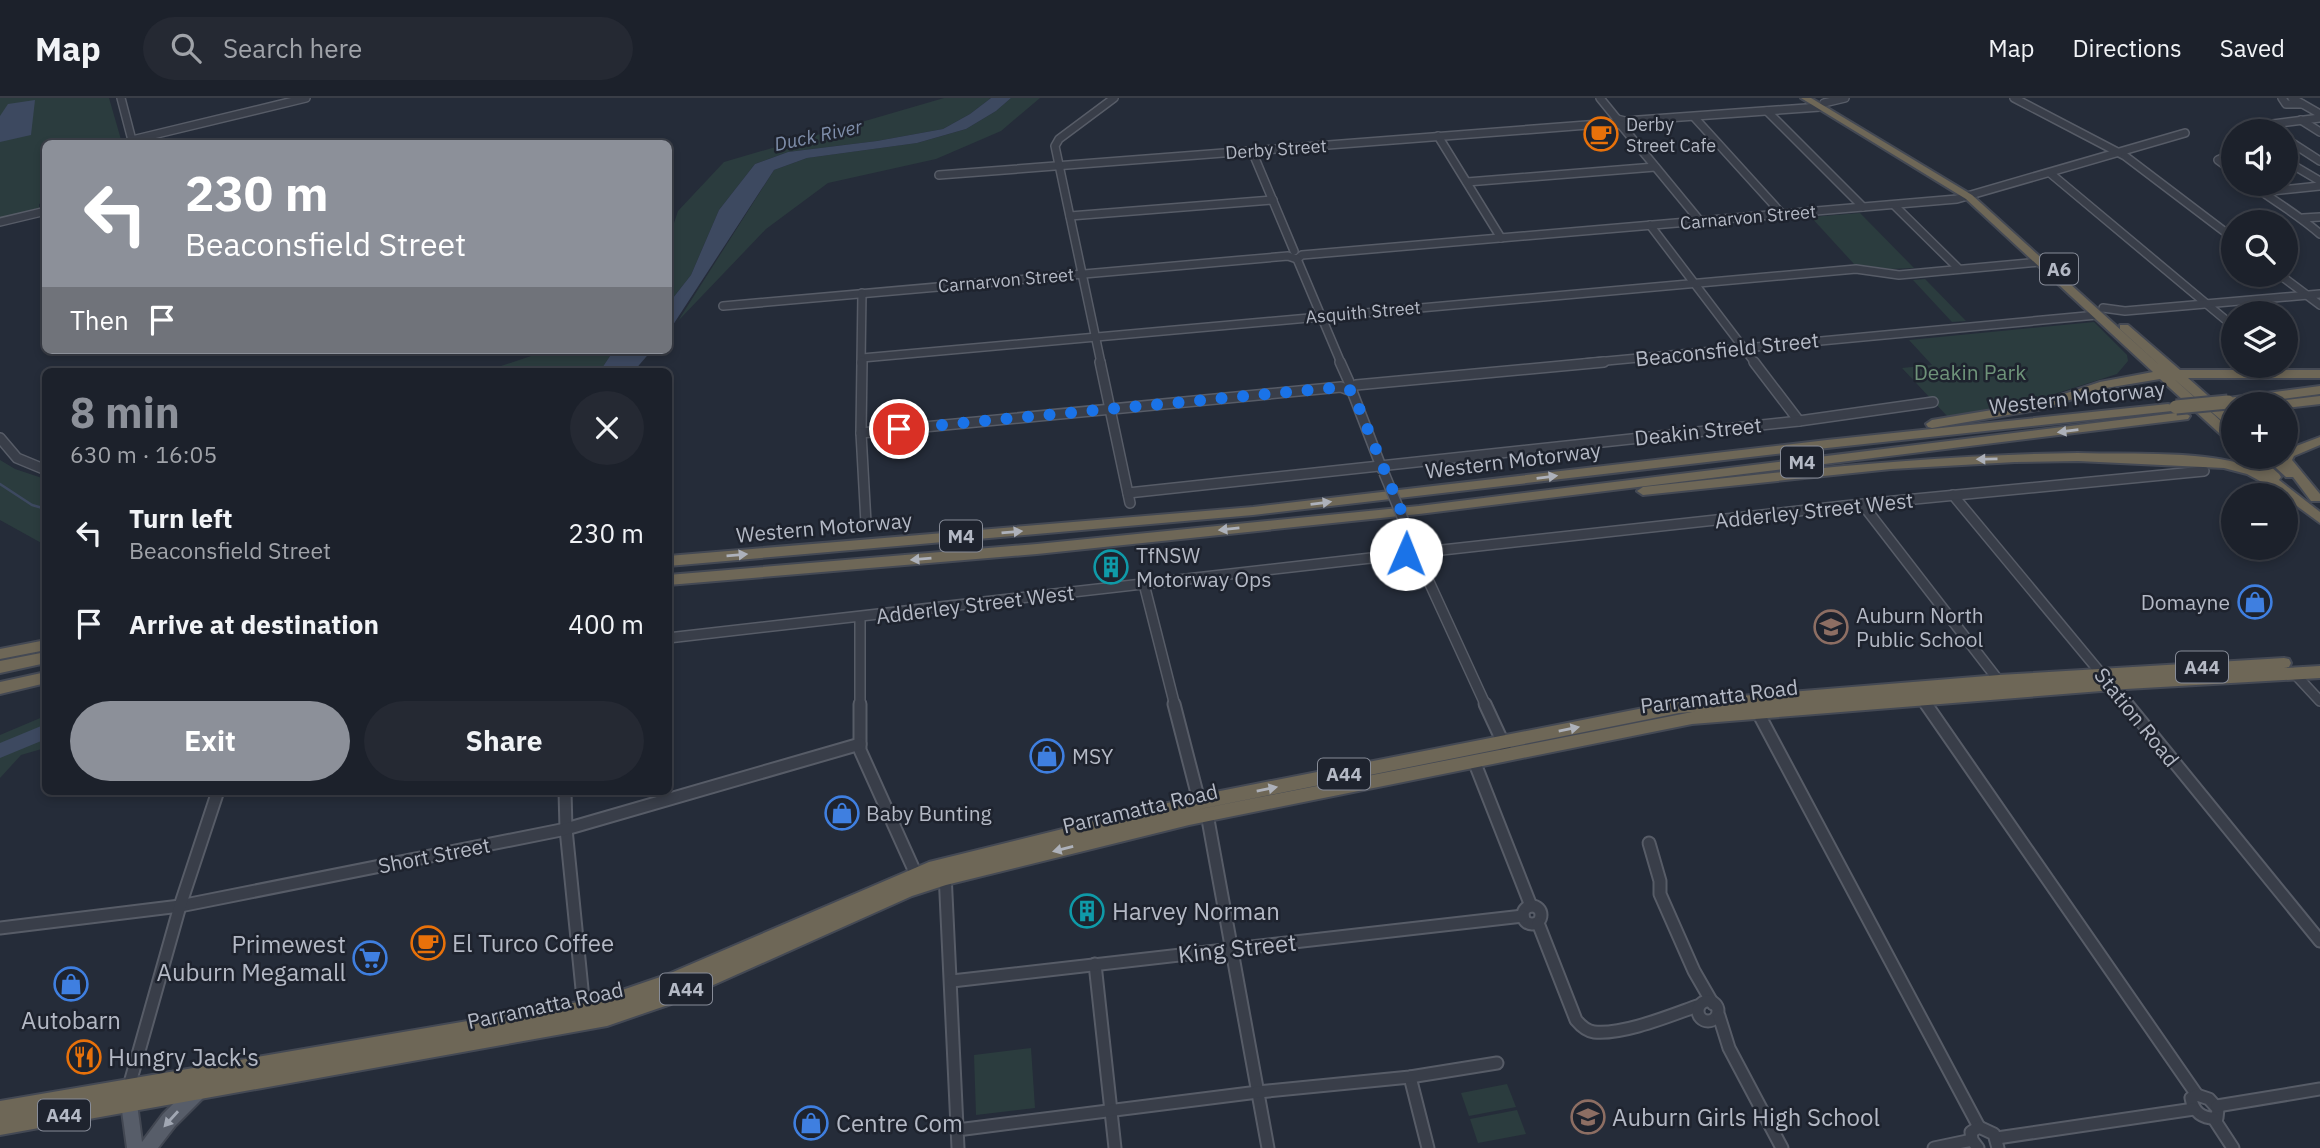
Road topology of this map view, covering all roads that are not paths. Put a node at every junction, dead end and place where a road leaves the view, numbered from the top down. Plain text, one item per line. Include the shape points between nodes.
1 (121, 98) edge
2 (306, 98) edge
3 (1114, 98) edge
4 (1600, 98) edge
5 (1805, 98) edge
6 (1845, 98) edge
7 (2014, 98) edge
8 (2282, 98) edge
9 (2292, 98) edge
10 (1820, 103) edge
11 (2302, 104) junction
12 (1767, 111) junction
13 (2320, 116) edge
14 (1694, 117) junction
15 (2300, 120) joint
16 (1619, 122) junction
17 (2320, 132) edge
18 (2185, 133) dead end
19 (1438, 136) junction
20 (132, 140) edge
21 (141, 140) edge
22 (2298, 147) edge
23 (1252, 151) junction
24 (2120, 153) junction
25 (2320, 161) edge
26 (1060, 166) junction
27 (1655, 167) junction
28 (2298, 170) edge
29 (2050, 173) junction
30 (939, 175) dead end
31 (1467, 182) junction
32 (2317, 184) edge
33 (2298, 187) edge
34 (2320, 192) edge
35 (1972, 196) junction
36 (2267, 196) edge
37 (1273, 201) junction
38 (1894, 205) junction
39 (1863, 207) junction
40 (42, 212) edge
41 (1782, 214) junction
42 (1070, 216) junction
43 (2320, 217) edge
44 (2303, 218) junction
45 (1700, 220) junction
46 (0, 222) edge
47 (1650, 225) junction
48 (2221, 230) edge
49 (2320, 234) edge
50 (1501, 238) junction
51 (1295, 255) junction
52 (2039, 262) junction
53 (1959, 270) junction
54 (1082, 273) junction
55 (1694, 283) junction
56 (2296, 287) edge
57 (862, 293) junction
58 (2320, 294) edge
59 (2307, 295) junction
60 (2208, 304) junction
61 (2320, 305) edge
62 (723, 306) dead end
63 (2100, 311) junction
64 (2221, 315) edge
65 (1320, 316) junction
66 (1096, 337) junction
67 (2138, 346) junction
68 (1743, 347) junction
69 (862, 358) junction
70 (2177, 374) junction
71 (2320, 374) edge
72 (2162, 375) junction
73 (2211, 375) junction
74 (2123, 380) junction
75 (1349, 386) junction
76 (2320, 390) edge
77 (2298, 394) edge
78 (2320, 400) edge
79 (1933, 402) dead end
80 (2298, 403) edge
81 (2221, 407) edge
82 (1111, 409) junction
83 (2180, 412) junction
84 (2221, 413) edge
85 (1799, 421) junction
86 (2221, 428) edge
87 (861, 433) junction
88 (0, 438) edge
89 (2320, 439) edge
90 (1827, 444) junction
91 (2298, 446) edge
92 (2221, 464) edge
93 (2205, 467) junction
94 (42, 468) edge
95 (1382, 468) junction
96 (2269, 469) edge
97 (2283, 469) edge
98 (1953, 495) junction
99 (2318, 500) edge
100 (1863, 505) junction
101 (1419, 510) junction
102 (2320, 518) edge
103 (866, 523) dead end
104 (1419, 553) junction
105 (672, 561) edge
106 (672, 580) edge
107 (1144, 584) junction
108 (860, 618) junction
109 (672, 638) edge
110 (42, 646) edge
111 (0, 654) edge
112 (42, 658) edge
113 (2320, 662) edge
114 (0, 667) edge
115 (42, 670) edge
116 (2293, 672) junction
117 (2320, 672) edge
118 (42, 678) edge
119 (0, 679) edge
120 (2106, 679) junction
121 (1999, 681) junction
122 (0, 688) edge
123 (1923, 699) junction
124 (2320, 701) edge
125 (1755, 707) junction
126 (860, 744) junction
127 (1505, 748) junction
128 (1474, 761) junction
129 (217, 795) edge
130 (565, 795) edge
131 (1203, 808) junction
132 (566, 829) junction
133 (1648, 843) dead end
134 (944, 872) junction
135 (918, 880) junction
136 (180, 906) junction
137 (1527, 911) junction
138 (0, 928) edge
139 (2320, 941) edge
140 (1233, 948) junction
141 (1095, 964) junction
142 (952, 981) junction
143 (584, 1009) junction
144 (1707, 1011) junction
145 (1497, 1063) dead end
146 (1410, 1077) junction
147 (2320, 1089) edge
148 (197, 1092) junction
149 (1258, 1092) junction
150 (2197, 1095) junction
151 (128, 1097) junction
152 (1759, 1107) junction
153 (2194, 1109) junction
154 (0, 1110) edge
155 (1111, 1111) junction
156 (2215, 1112) junction
157 (0, 1126) edge
158 (1979, 1127) junction
159 (957, 1130) junction
160 (1997, 1143) edge
161 (1975, 1144) edge
162 (135, 1148) edge
163 (148, 1148) edge
164 (958, 1148) edge
165 (1115, 1148) edge
166 (1268, 1148) edge
167 (1428, 1148) edge
168 (1774, 1148) edge
169 (1782, 1148) edge
170 (1934, 1148) edge
171 (2233, 1148) edge

1 - 20 street
2 - 21 street
3 - 26 street via 1059,139 1055,146
4 - 16 street
5 - 10 highway, A6
6 - 10 street, Derby Street
7 - 24 street
8 - 11 street via 2288,104
9 - 11 street
10 - 12 street, Derby Street
10 - 35 highway, A6
11 - 13 street
12 - 14 street, Derby Street
12 - 39 street
13 - 15 street
14 - 16 street, Derby Street
14 - 41 street
15 - 17 street
16 - 19 street, Derby Street
16 - 27 street
18 - 24 street, Carnarvon Street
19 - 23 street, Derby Street
19 - 31 street
22 - 25 street
23 - 26 street, Derby Street
23 - 37 street
24 - 29 street, Carnarvon Street
24 - 48 street
26 - 30 street, Derby Street
26 - 42 street
27 - 31 street
27 - 45 street
28 - 32 street
29 - 35 street, Carnarvon Street
29 - 60 street
31 - 50 street
32 - 33 street
32 - 34 street
35 - 38 street, Carnarvon Street
35 - 52 highway, A6
35 - 63 highway, A6
36 - 44 street
37 - 42 street
37 - 51 street
38 - 39 street, Carnarvon Street
38 - 53 street
39 - 41 street, Carnarvon Street
40 - 46 street
41 - 45 street, Carnarvon Street
42 - 54 street
43 - 44 street
44 - 49 street
45 - 47 street, Carnarvon Street
47 - 50 street, Carnarvon Street
47 - 55 street
50 - 51 street, Carnarvon Street
51 - 54 street, Carnarvon Street
51 - 65 street
52 - 53 street, Asquith Street
52 - 63 highway, A6
53 - 55 street, Asquith Street via 1899,275 1864,269
54 - 57 street, Carnarvon Street
54 - 66 street
55 - 65 street, Asquith Street
55 - 68 street
56 - 59 street
57 - 62 street, Carnarvon Street
57 - 69 street
58 - 59 street, Beaconsfield Street
59 - 60 street, Beaconsfield Street
59 - 61 street
60 - 63 street, Beaconsfield Street
60 - 64 street
63 - 67 highway, A6
63 - 68 street, Beaconsfield Street
65 - 66 street, Asquith Street
65 - 75 street
66 - 69 street, Asquith Street
66 - 82 street
67 - 70 highway, A6
67 - 72 highway, A6
67 - 73 highway
67 - 74 highway via 2136,366
68 - 75 street, Beaconsfield Street
68 - 85 street
69 - 87 street
70 - 72 highway
70 - 73 highway
70 - 84 highway, A6
71 - 73 highway
72 - 74 highway
72 - 86 highway, A6
74 - 90 highway via 2042,405
75 - 82 street, Beaconsfield Street
75 - 95 street
76 - 77 highway, Western Motorway / M4
78 - 80 highway
79 - 85 street, Deakin Street
81 - 83 highway, Western Motorway / M4
82 - 87 street, Beaconsfield Street
82 - 95 street, Deakin Street via 1129,498
83 - 90 highway, Western Motorway / M4
83 -> 101 highway, Western Motorway / M4
85 - 95 street, Deakin Street
87 - 103 street
88 - 94 street via 17,458
89 - 91 highway
89 - 99 highway via 2290,453 2286,460
105 -> 90 highway, Western Motorway / M4 via 1253,511
92 - 93 highway, M4
93 - 98 street, Adderley Street West
93 -> 101 highway, M4 via 2053,457 1952,459
93 - 102 highway, M4 via 2255,473
95 - 104 street, bridge
96 - 102 highway
97 - 99 highway
98 - 100 street, Adderley Street West
98 - 120 street, Station Road
100 - 104 street, Adderley Street West
100 - 121 street
101 -> 106 highway, Western Motorway / M4
104 - 107 street, Adderley Street West via 1411,559 1406,554
104 - 127 street
107 - 108 street, Adderley Street West
107 - 131 street
108 - 109 street, Adderley Street West
108 - 126 street
110 - 111 highway
112 - 114 highway
113 - 120 highway, Parramatta Road / A44
115 - 119 highway
116 - 117 highway, Parramatta Road / A44
116 - 120 highway, Parramatta Road / A44
116 - 124 street
118 - 122 highway
120 - 121 highway, Parramatta Road / A44
120 - 123 highway, Parramatta Road / A44
120 - 139 street, Station Road
121 - 125 highway, Parramatta Road / A44
123 - 125 highway, Parramatta Road / A44
123 - 150 street
125 - 127 highway, Parramatta Road / A44
125 - 158 street
126 - 132 street, Short Street
126 - 135 street via 862,758
127 - 128 highway, Parramatta Road / A44
131 -> 127 highway, Parramatta Road / A44
128 - 131 highway, Parramatta Road / A44
128 - 137 street
129 - 136 street
130 - 132 street
131 - 134 highway, Parramatta Road / A44
131 - 140 street
132 - 136 street, Short Street
132 - 143 street
133 - 144 street via 1660,894
134 - 135 highway, Parramatta Road / A44
134 - 142 street
135 - 143 highway, Parramatta Road / A44 via 669,982
135 - 148 highway, Parramatta Road / A44 via 665,999 607,1018
136 - 138 street, Short Street
136 - 151 street
137 - 140 street, King Street
137 - 144 street via 1529,922 1538,922 1583,1028 1593,1032
140 - 141 street, King Street
140 - 149 street
141 - 142 street, King Street
141 - 155 street
142 - 159 street
143 - 151 highway, Parramatta Road / A44
144 - 152 street
145 - 146 street
146 - 149 street
146 - 167 street
147 - 156 street
148 - 151 highway, Parramatta Road / A44
148 -> 163 main road
149 - 155 street
149 - 166 street
150 - 153 street via 2191,1098
150 - 156 street via 2209,1098
151 - 154 highway, Parramatta Road / A44
151 - 157 highway, Parramatta Road / A44
151 - 162 main road
152 - 168 street
152 - 169 street
153 - 156 street via 2201,1116
153 - 160 street
155 - 159 street
155 - 165 street
156 - 171 street
158 - 160 street via 1987,1129
158 - 161 street via 1971,1132
159 - 164 street
161 - 170 street

